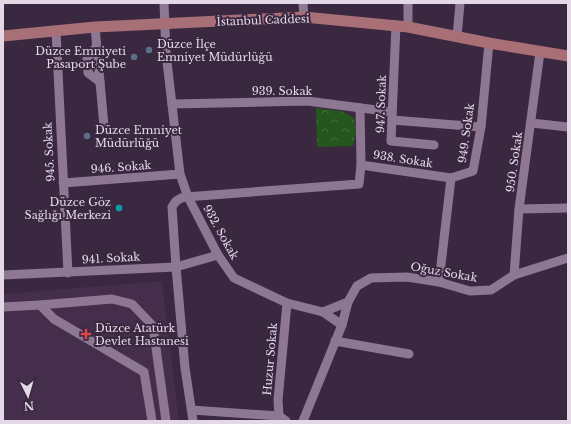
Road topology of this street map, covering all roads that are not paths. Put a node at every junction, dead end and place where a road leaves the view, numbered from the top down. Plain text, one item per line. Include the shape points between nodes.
1 (164, 3) edge
2 (303, 3) edge
3 (408, 3) edge
4 (460, 3) edge
5 (304, 17) junction
6 (165, 25) junction
7 (396, 26) junction
8 (94, 27) junction
9 (408, 27) junction
10 (56, 31) junction
11 (3, 36) edge
12 (456, 37) junction
13 (489, 43) junction
14 (540, 52) junction
15 (568, 56) edge
16 (172, 104) junction
17 (360, 108) junction
18 (392, 116) junction
19 (531, 123) junction
20 (104, 126) dead end
21 (481, 127) junction
22 (568, 127) edge
23 (434, 145) dead end
24 (361, 165) junction
25 (180, 174) junction
26 (451, 178) junction
27 (63, 183) junction
28 (188, 197) junction
29 (568, 208) edge
30 (519, 209) junction
31 (218, 256) junction
32 (568, 258) edge
33 (176, 267) junction
34 (68, 273) junction
35 (3, 275) edge
36 (514, 275) junction
37 (439, 282) junction
38 (348, 302) junction
39 (287, 303) junction
40 (40, 305) junction
41 (3, 307) edge
42 (323, 312) junction
43 (342, 324) junction
44 (335, 342) junction
45 (409, 354) dead end
46 (192, 410) junction
47 (282, 419) edge
48 (152, 421) edge
49 (166, 421) edge
50 (193, 421) edge
51 (302, 421) edge

1 - 6 street, 932. Sokak
2 - 5 street
3 - 9 street
4 - 12 street
5 - 6 main road, İstanbul Caddesi
5 - 7 main road, İstanbul Caddesi
6 - 8 main road, İstanbul Caddesi
6 - 16 street, 932. Sokak
7 - 9 main road, İstanbul Caddesi
7 - 18 street, 947. Sokak
8 - 10 main road, İstanbul Caddesi
8 - 20 street via 96,47 87,58 88,73 100,82
9 - 12 main road, İstanbul Caddesi
10 - 11 main road, İstanbul Caddesi
10 - 27 street, 945. Sokak
12 - 13 main road, İstanbul Caddesi
13 - 14 main road, İstanbul Caddesi
13 - 21 street, 949. Sokak
14 - 15 main road, İstanbul Caddesi
14 - 19 street, 950. Sokak
16 - 17 street, 939. Sokak via 308,101
16 - 25 street, 932. Sokak
17 - 18 street, 939. Sokak
17 - 24 street, 938. Sokak
18 - 21 street, 939. Sokak
18 - 23 street, 947. Sokak via 391,141
19 - 22 street
19 - 30 street, 950. Sokak
21 - 26 street, 949. Sokak via 473,171
24 - 26 street, 938. Sokak
24 - 28 street via 359,184
25 - 27 street, 946. Sokak
25 - 28 street, 932. Sokak
26 - 37 street
27 - 34 street, 945. Sokak
28 - 31 street, 932. Sokak
28 - 33 street via 178,199 172,207
29 - 30 street
30 - 36 street, 950. Sokak
31 - 33 street, 941. Sokak
31 - 39 street, 932. Sokak via 234,278
32 - 36 street, Oğuz Sokak
33 - 34 street, 941. Sokak
33 - 46 street via 185,368
34 - 35 street, 941. Sokak
36 - 37 street, Oğuz Sokak via 491,290 470,291
37 - 38 street, Oğuz Sokak via 407,277 372,278 357,286
38 - 42 street
38 - 43 street, Oğuz Sokak
39 - 42 street, 932. Sokak
39 - 47 street, Huzur Sokak via 278,400
40 - 41 street
40 - 48 street via 54,319 144,372
40 - 49 street via 112,299 132,304 153,326
42 - 43 street, 932. Sokak
43 - 44 street
44 - 45 street
44 - 51 street
46 - 47 street
46 - 50 street

